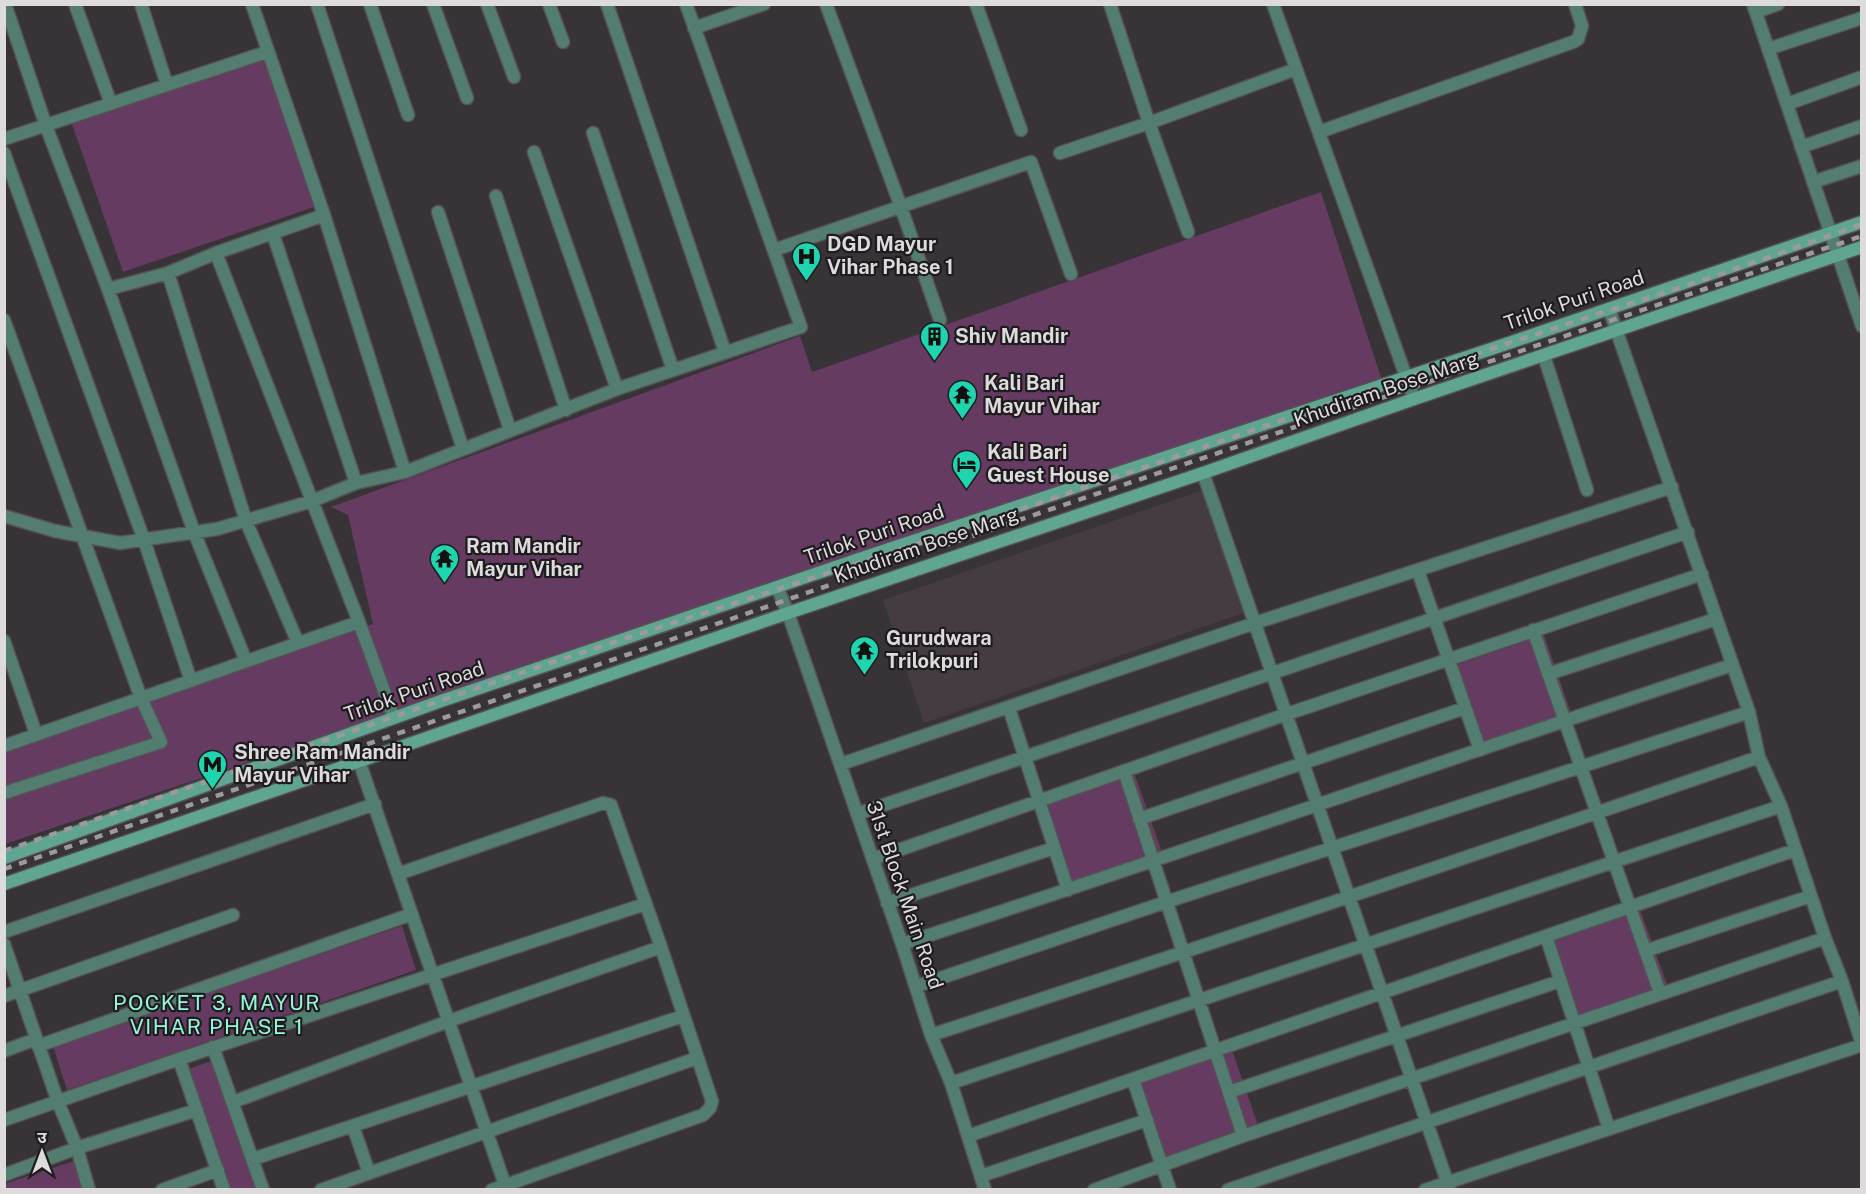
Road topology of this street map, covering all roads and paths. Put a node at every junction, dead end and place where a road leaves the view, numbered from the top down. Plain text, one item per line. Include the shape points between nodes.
1 (5, 4) edge
2 (75, 4) edge
3 (141, 4) edge
4 (252, 4) edge
5 (317, 4) edge
6 (370, 4) edge
7 (433, 4) edge
8 (487, 4) edge
9 (549, 4) edge
10 (607, 4) edge
11 (686, 4) edge
12 (764, 4) edge
13 (826, 4) edge
14 (976, 4) edge
15 (1110, 4) edge
16 (1273, 4) edge
17 (1575, 4) edge
18 (1778, 4) edge
19 (1754, 8) edge
20 (1862, 18) edge
21 (694, 28) junction
22 (563, 42) dead end
23 (1768, 49) junction
24 (267, 52) junction
25 (1296, 69) junction
26 (514, 77) dead end
27 (1862, 77) edge
28 (168, 85) junction
29 (467, 98) dead end
30 (111, 104) junction
31 (1787, 104) junction
32 (408, 115) dead end
33 (1149, 123) junction
34 (46, 126) junction
35 (1862, 126) edge
36 (1020, 130) dead end
37 (1319, 132) junction
38 (592, 133) dead end
39 (4, 140) edge
40 (1801, 147) junction
41 (534, 152) dead end
42 (4, 153) edge
43 (1060, 153) dead end
44 (1862, 166) edge
45 (1813, 182) junction
46 (496, 196) dead end
47 (901, 207) junction
48 (438, 212) dead end
49 (324, 215) junction
50 (1862, 222) edge
51 (1188, 232) dead end
52 (1830, 232) junction
53 (273, 234) junction
54 (1862, 247) edge
55 (774, 250) junction
56 (216, 253) junction
57 (1838, 255) junction
58 (168, 273) junction
59 (1071, 274) dead end
60 (108, 289) junction
61 (1609, 309) junction
62 (4, 320) edge
63 (940, 320) dead end
64 (1862, 326) edge
65 (1617, 331) junction
66 (725, 352) junction
67 (1544, 356) junction
68 (673, 370) junction
69 (1406, 377) junction
70 (617, 390) junction
71 (1414, 399) junction
72 (566, 410) junction
73 (510, 430) junction
74 (463, 448) junction
75 (405, 472) junction
76 (1203, 473) junction
77 (356, 483) junction
78 (1672, 487) junction
79 (1587, 490) dead end
80 (312, 501) junction
81 (4, 516) edge
82 (246, 520) junction
83 (194, 532) junction
84 (1688, 532) junction
85 (83, 537) junction
86 (144, 540) junction
87 (1418, 571) junction
88 (1702, 574) junction
89 (777, 587) junction
90 (788, 613) junction
91 (1435, 619) junction
92 (1716, 619) junction
93 (359, 622) junction
94 (1255, 623) junction
95 (1533, 630) junction
96 (4, 641) edge
97 (298, 643) junction
98 (1449, 660) junction
99 (246, 661) junction
100 (1732, 665) junction
101 (1273, 672) junction
102 (1548, 674) junction
103 (191, 681) junction
104 (141, 698) junction
105 (1009, 708) junction
106 (1465, 708) junction
107 (1749, 712) junction
108 (1287, 714) junction
109 (394, 718) junction
110 (1564, 720) junction
111 (36, 734) junction
112 (4, 746) edge
113 (1480, 750) junction
114 (1026, 758) junction
115 (1759, 758) junction
116 (359, 761) junction
117 (1303, 764) junction
118 (841, 765) junction
119 (1581, 767) junction
120 (1124, 771) junction
121 (4, 793) edge
122 (1040, 800) junction
123 (375, 804) junction
124 (1317, 804) junction
125 (1781, 806) junction
126 (857, 814) junction
127 (1597, 814) junction
128 (1138, 819) junction
129 (1054, 848) junction
130 (1333, 848) junction
131 (1795, 850) junction
132 (4, 858) edge
133 (873, 859) junction
134 (1613, 860) junction
135 (1153, 861) junction
136 (398, 874) junction
137 (4, 884) edge
138 (1068, 890) junction
139 (1348, 896) junction
140 (1811, 896) junction
141 (1166, 902) junction
142 (887, 903) junction
143 (645, 904) junction
144 (1629, 906) junction
145 (412, 914) junction
146 (233, 915) dead end
147 (4, 932) edge
148 (1546, 936) junction
149 (1825, 938) junction
150 (4, 944) edge
151 (902, 944) junction
152 (1367, 944) junction
153 (661, 947) junction
154 (1645, 951) junction
155 (1183, 953) junction
156 (432, 975) junction
157 (1560, 981) junction
158 (1842, 981) junction
159 (916, 986) junction
160 (20, 992) junction
161 (1382, 992) junction
162 (1660, 993) junction
163 (4, 996) edge
164 (1198, 1000) junction
165 (683, 1016) junction
166 (449, 1021) junction
167 (1574, 1024) junction
168 (931, 1035) junction
169 (1397, 1035) junction
170 (37, 1043) junction
171 (1862, 1045) edge
172 (213, 1047) junction
173 (1215, 1050) junction
174 (4, 1051) edge
175 (697, 1058) junction
176 (179, 1059) junction
177 (1588, 1067) junction
178 (1133, 1078) junction
179 (1412, 1079) junction
180 (951, 1083) junction
181 (471, 1086) junction
182 (1229, 1092) junction
183 (58, 1102) junction
184 (233, 1102) junction
185 (197, 1110) junction
186 (4, 1120) edge
187 (1147, 1120) junction
188 (1428, 1122) junction
189 (353, 1126) junction
190 (1609, 1130) junction
191 (487, 1132) junction
192 (968, 1136) junction
193 (1244, 1136) junction
194 (77, 1148) junction
195 (253, 1159) junction
196 (1162, 1164) junction
197 (218, 1170) junction
198 (369, 1173) junction
199 (4, 1175) edge
200 (981, 1176) junction
201 (505, 1185) junction
202 (1449, 1186) edge
203 (89, 1190) edge
204 (162, 1190) edge
205 (224, 1190) edge
206 (263, 1190) edge
207 (321, 1190) edge
208 (492, 1190) edge
209 (985, 1190) edge
210 (1094, 1190) edge
211 (1170, 1190) edge
212 (1228, 1190) edge
213 (1425, 1190) edge

1 - 34 street
2 - 30 street
3 - 28 street
4 - 24 street
5 - 74 street
6 - 32 street
7 - 29 street
8 - 26 street
9 - 22 street
10 - 66 street
11 - 21 street
12 - 21 street
13 - 47 street
14 - 36 street
15 - 33 street
16 - 25 street
17 - 37 street via 1582,26 1573,42
18 - 19 street
19 - 23 street
20 - 23 street
21 - 55 street
23 - 31 street
24 - 28 street
24 - 49 street
25 - 33 street
25 - 37 street
27 - 31 street
28 - 30 street
30 - 34 street
31 - 40 street
33 - 43 street
33 - 51 street
34 - 39 street
34 - 60 street
35 - 40 street
37 - 69 street
38 - 68 street
40 - 45 street
41 - 70 street
42 - 86 street
44 - 45 street
45 - 52 street
46 - 72 street
47 - 55 street
47 - 59 street via 1032,162
47 - 63 street
48 - 73 street
49 - 53 street
49 - 75 street
50 - 52 street, Trilok Puri Road
52 - 57 street
52 - 61 street, Trilok Puri Road
53 - 56 street
53 - 77 street
54 - 57 street, Khudiram Bose Marg
55 - 66 street via 801,327
56 - 58 street
56 - 80 street
57 - 64 street
57 - 65 street, Khudiram Bose Marg
58 - 60 street
58 - 82 street
60 - 83 street
61 - 65 street
61 - 69 street, Trilok Puri Road
62 - 85 street
65 - 67 street, Khudiram Bose Marg
65 - 78 street
66 - 68 street
67 - 71 street, Khudiram Bose Marg
67 - 79 street
68 - 70 street
69 - 71 street
69 - 89 street, Trilok Puri Road
70 - 72 street
71 - 76 street, Khudiram Bose Marg
72 - 73 street
73 - 74 street
74 - 75 street
75 - 77 street
76 - 90 street, Khudiram Bose Marg
76 - 94 street
77 - 80 street
78 - 84 street
78 - 87 street
80 - 82 street
80 - 93 street
81 - 85 street
82 - 83 street
82 - 97 street
83 - 86 street
83 - 99 street
84 - 88 street
84 - 91 street
85 - 86 street via 120,543
85 - 104 street
86 - 103 street
87 - 91 street
87 - 94 street
88 - 92 street
88 - 95 street
89 - 90 street, 31st Block Main Road
89 - 109 street, Trilok Puri Road
90 - 116 street, Khudiram Bose Marg
90 - 118 street, 31st Block Main Road
91 - 98 street
91 - 101 street
92 - 100 street
92 - 102 street
93 - 97 street
93 - 109 street
94 - 101 street
94 - 105 street
95 - 98 street
95 - 102 street
96 - 111 street
97 - 99 street
98 - 106 street
98 - 108 street
99 - 103 street
100 - 107 street
100 - 110 street
101 - 108 street
101 - 114 street
102 - 110 street
103 - 104 street
104 - 111 street
104 - 121 street via 161,742
105 - 114 street
105 - 118 street
106 - 113 street
106 - 117 street
107 - 115 street
107 - 119 street
108 - 117 street
108 - 120 street
109 - 132 street, Trilok Puri Road
110 - 113 street
110 - 119 street
111 - 112 street
113 - 124 street
114 - 122 street
114 - 126 street
115 - 125 street
115 - 127 street
116 - 123 street
116 - 137 street, Khudiram Bose Marg
117 - 124 street
117 - 128 street
118 - 126 street, 31st Block Main Road
119 - 127 street
119 - 130 street
120 - 122 street
120 - 128 street
122 - 129 street
122 - 133 street
123 - 136 street
123 - 147 street
124 - 130 street
124 - 135 street
125 - 131 street
125 - 134 street
126 - 133 street, 31st Block Main Road
127 - 134 street
127 - 139 street
128 - 135 street
129 - 138 street
129 - 142 street
130 - 139 street
130 - 141 street
131 - 140 street
131 - 144 street
133 - 142 street, 31st Block Main Road
134 - 144 street
134 - 152 street
135 - 138 street
135 - 141 street
136 - 143 street via 608,803
136 - 145 street
138 - 151 street
139 - 152 street
139 - 155 street
140 - 149 street
140 - 154 street
141 - 155 street
141 - 159 street
142 - 151 street, 31st Block Main Road
143 - 153 street
143 - 156 street
144 - 148 street
144 - 154 street
145 - 156 street
145 - 170 street
146 - 160 street
148 - 157 street
148 - 161 street
149 - 158 street
149 - 162 street
150 - 160 street
151 - 159 street, 31st Block Main Road
152 - 161 street
152 - 164 street
153 - 165 street
153 - 166 street
154 - 162 street
155 - 164 street
155 - 168 street
156 - 166 street
156 - 172 street
157 - 167 street
157 - 169 street
158 - 171 street
158 - 177 street
159 - 168 street, 31st Block Main Road
160 - 163 street
160 - 170 street
161 - 169 street
161 - 173 street
162 - 167 street
164 - 173 street
164 - 180 street
165 - 175 street
165 - 181 street
166 - 181 street
166 - 184 street
167 - 177 street
167 - 179 street
168 - 180 street, 31st Block Main Road
169 - 179 street
169 - 182 street
170 - 174 street
170 - 183 street
171 - 190 street
172 - 176 street
172 - 184 street
173 - 178 street
173 - 182 street
175 - 191 street
175 - 201 street via 712,1101 703,1115
176 - 183 street
176 - 185 street
177 - 188 street
177 - 190 street
178 - 187 street
178 - 192 street
179 - 188 street
179 - 193 street
180 - 192 street, 31st Block Main Road
181 - 189 street
181 - 191 street
182 - 193 street
183 - 186 street
183 - 194 street
184 - 195 street
185 - 194 street
185 - 197 street
187 - 196 street
187 - 200 street
188 - 202 street
188 - 212 street
189 - 195 street
189 - 198 street
190 - 202 street
191 - 198 street
191 - 201 street
192 - 200 street, 31st Block Main Road
193 - 196 street
194 - 199 street
194 - 203 street
195 - 206 street
196 - 210 street
196 - 211 street
197 - 204 street
197 - 205 street
198 - 207 street
200 - 209 street, 31st Block Main Road
201 - 208 street
202 - 213 street

